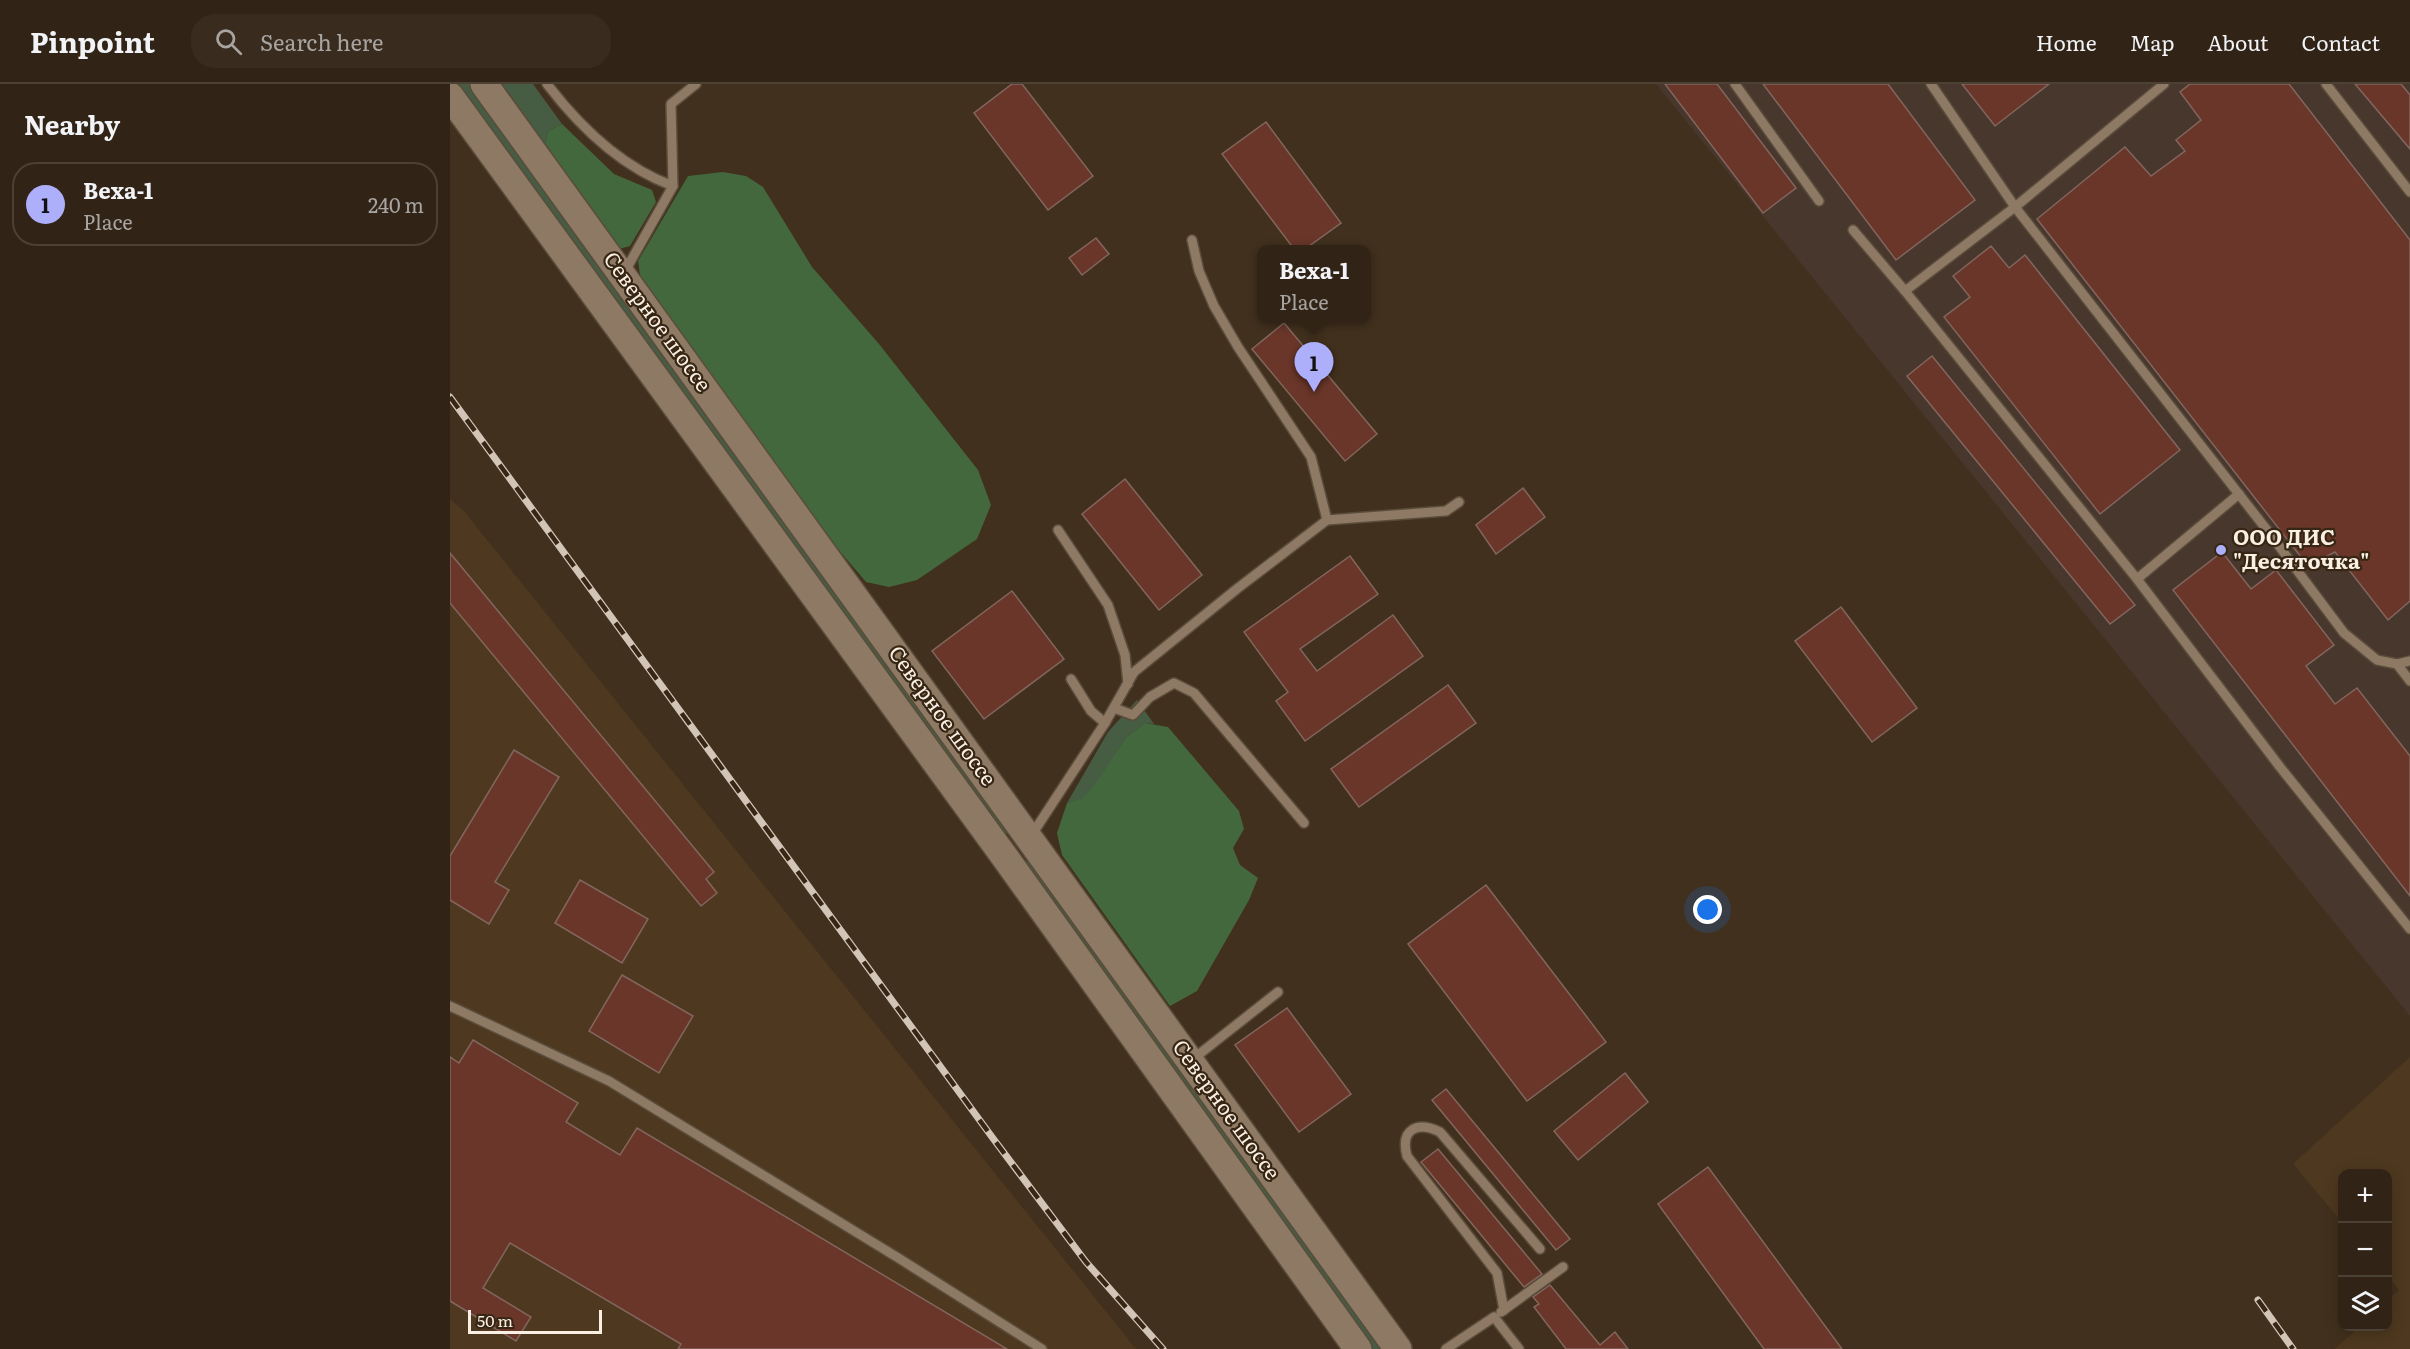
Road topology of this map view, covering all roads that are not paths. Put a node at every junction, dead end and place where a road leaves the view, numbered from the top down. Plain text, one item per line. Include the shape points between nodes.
1 (484, 84) edge
2 (547, 84) edge
3 (696, 84) edge
4 (1735, 84) edge
5 (1931, 84) edge
6 (2164, 84) edge
7 (2326, 84) edge
8 (450, 96) edge
9 (673, 186) junction
10 (2410, 192) edge
11 (1819, 201) dead end
12 (2015, 207) junction
13 (1853, 230) dead end
14 (1192, 240) dead end
15 (622, 275) junction
16 (1905, 291) junction
17 (2240, 494) junction
18 (1459, 502) dead end
19 (1327, 520) junction
20 (1058, 530) dead end
21 (2137, 579) junction
22 (2410, 661) edge
23 (2397, 664) junction
24 (1071, 679) dead end
25 (2410, 681) edge
26 (1128, 685) junction
27 (1114, 708) junction
28 (1105, 723) junction
29 (1304, 823) dead end
30 (1029, 838) junction
31 (1004, 855) junction
32 (2410, 928) edge
33 (1278, 992) dead end
34 (450, 1006) edge
35 (1190, 1061) junction
36 (1540, 1249) dead end
37 (1563, 1267) dead end
38 (1503, 1310) junction
39 (1494, 1317) junction
40 (1042, 1349) edge
41 (1358, 1349) edge
42 (1398, 1349) edge
43 (1446, 1349) edge
44 (1519, 1349) edge

1 - 15 main road, Северное шоссе
2 - 9 lane via 565,107 621,160
3 - 9 lane via 671,104
4 - 11 lane
5 - 12 lane
6 - 12 lane
7 - 10 lane
8 - 31 main road, Северное шоссе
9 - 15 lane
12 - 16 lane
12 - 17 lane
13 - 16 lane
14 - 19 lane via 1199,271 1214,306 1311,457
15 - 30 main road, Северное шоссе
16 - 21 lane
17 - 21 lane
17 - 23 lane via 2344,633 2377,660
18 - 19 lane via 1446,511
19 - 26 lane via 1134,672
20 - 26 lane via 1108,605 1125,655
21 - 32 lane
22 - 23 lane
23 - 25 lane
24 - 28 lane via 1091,711
26 - 27 lane
27 - 28 lane
27 - 29 lane via 1132,716 1150,697 1174,683 1194,693
28 - 30 lane
30 - 31 main road
30 - 35 main road, Северное шоссе
31 - 41 main road, Северное шоссе
33 - 35 lane
34 - 40 lane via 609,1081
35 - 42 main road, Северное шоссе
36 - 38 lane via 1440,1132 1423,1126 1408,1134 1407,1156 1497,1273
37 - 38 lane
38 - 39 lane
39 - 43 lane
39 - 44 lane

